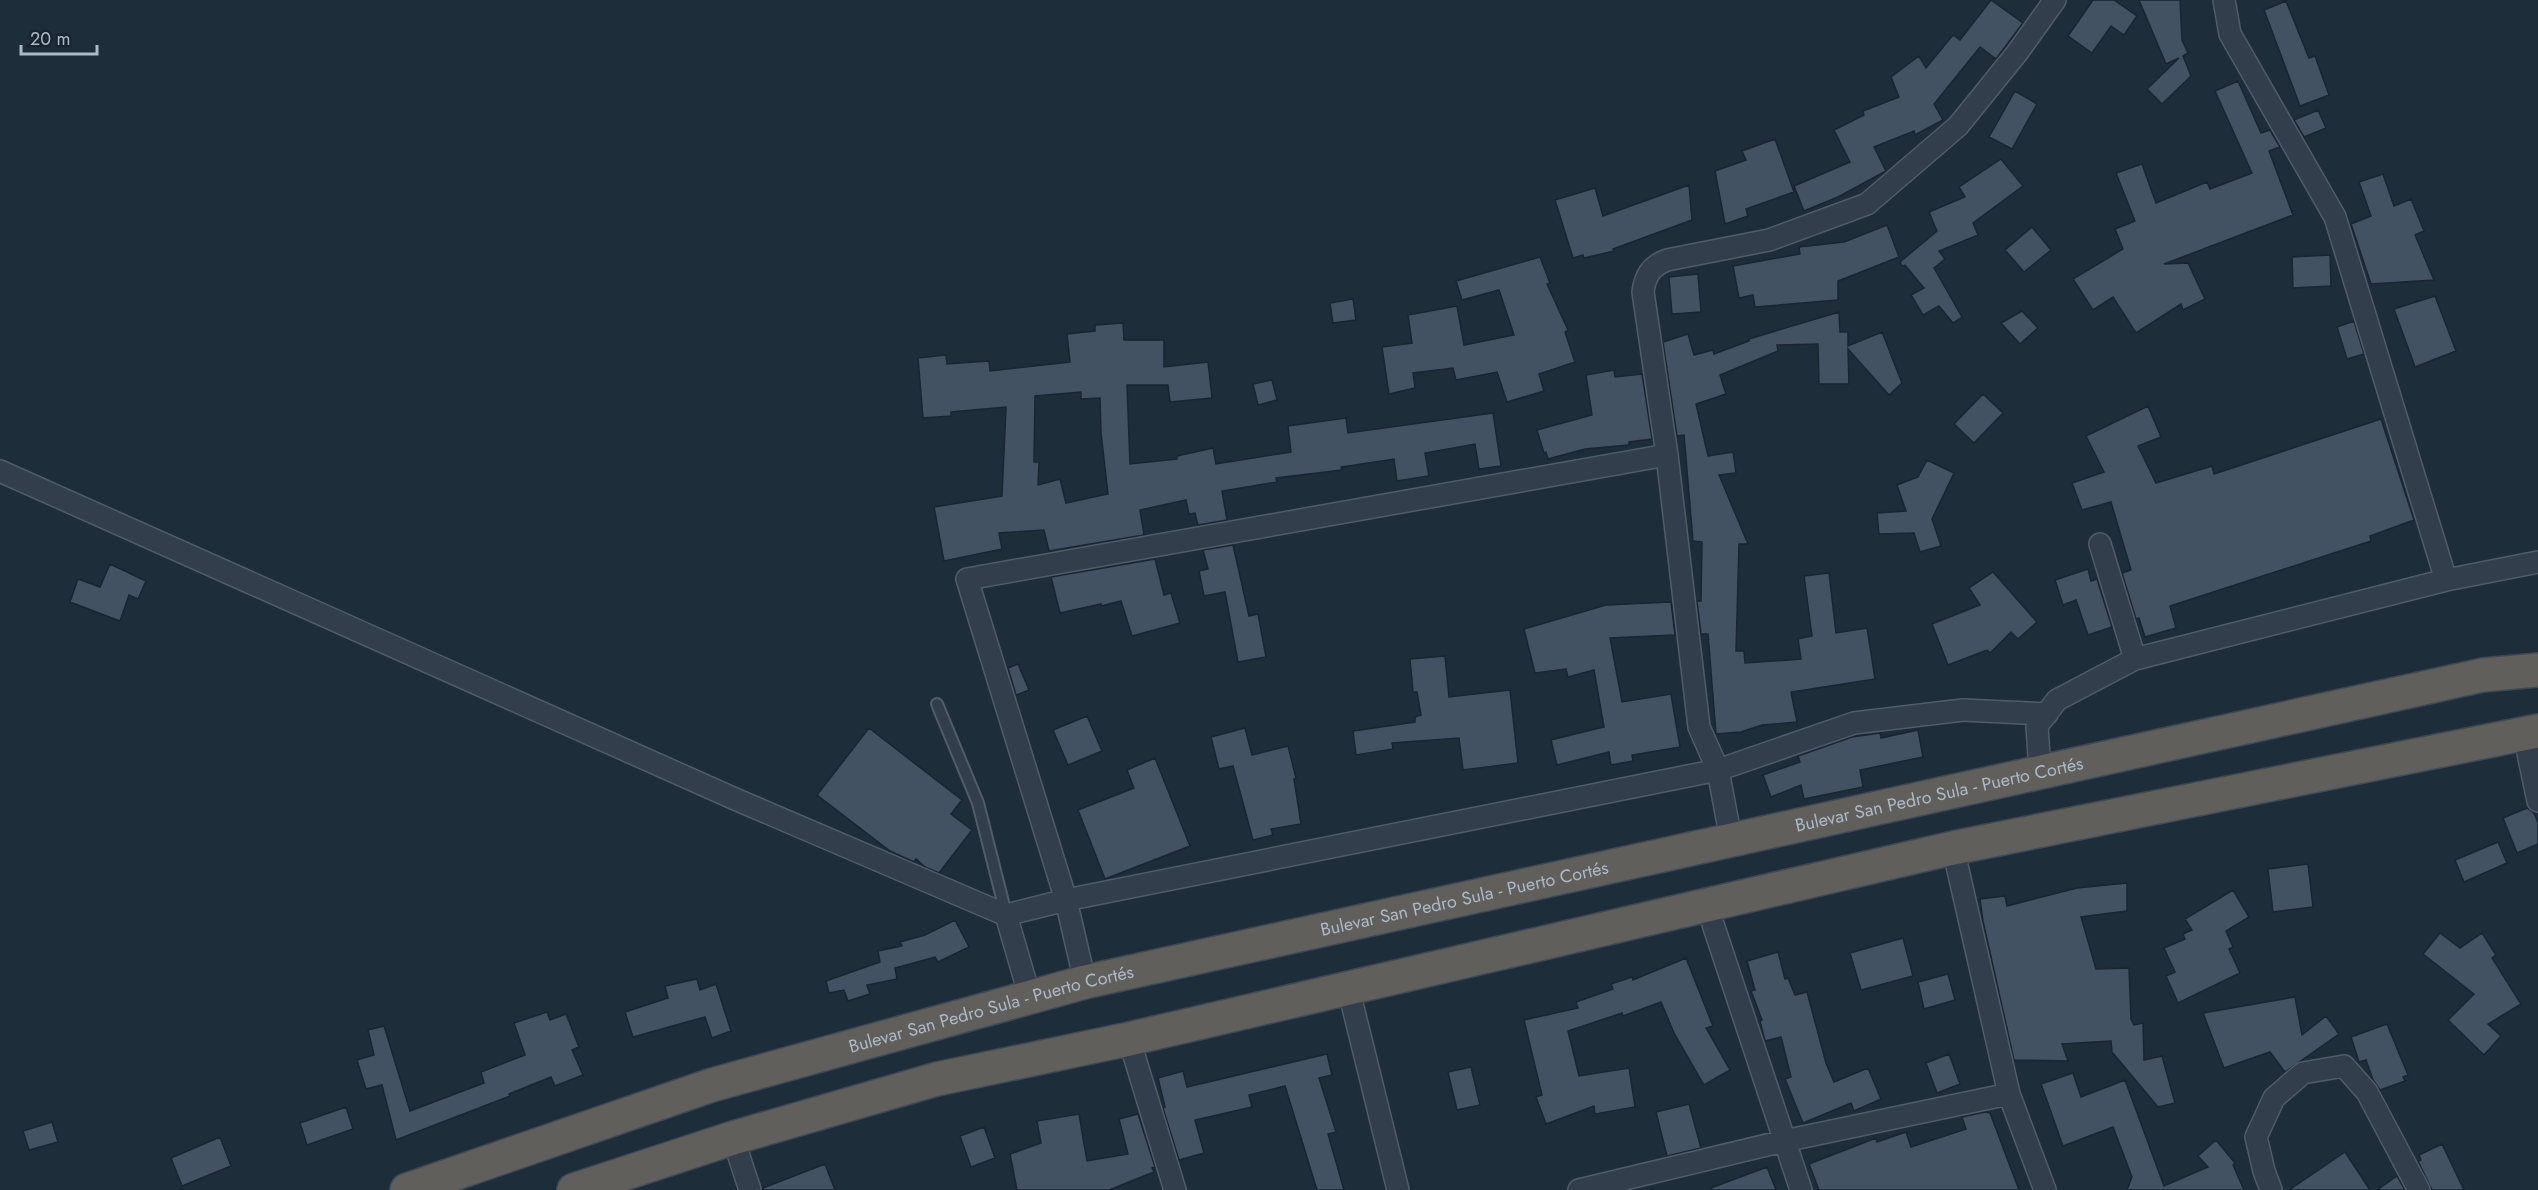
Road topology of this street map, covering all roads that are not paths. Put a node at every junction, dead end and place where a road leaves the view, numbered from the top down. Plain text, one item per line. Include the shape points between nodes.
1 (2055, 0) edge
2 (2224, 0) edge
3 (1667, 455) junction
4 (0, 471) edge
5 (2100, 544) dead end
6 (2538, 562) edge
7 (2446, 580) junction
8 (2135, 659) junction
9 (2538, 670) edge
10 (937, 704) dead end
11 (2047, 714) junction
12 (2531, 732) edge
13 (1718, 770) junction
14 (2040, 771) junction
15 (2538, 801) edge
16 (1731, 840) junction
17 (1953, 848) junction
18 (1066, 900) junction
19 (1707, 906) junction
20 (1006, 915) junction
21 (1085, 982) junction
22 (1348, 987) junction
23 (1030, 996) junction
24 (1129, 1039) junction
25 (2009, 1094) junction
26 (733, 1138) junction
27 (1784, 1141) junction
28 (1604, 1187) edge
29 (407, 1190) edge
30 (574, 1190) edge
31 (750, 1190) edge
32 (1175, 1190) edge
33 (1398, 1190) edge
34 (1579, 1190) edge
35 (1801, 1190) edge
36 (2045, 1190) edge
37 (2271, 1190) edge
38 (2419, 1190) edge

1 - 3 street via 1958,126 1867,204 1769,240 1654,266 1645,278 1643,292
2 - 7 street via 2230,34 2335,217
3 - 13 street via 1699,727
3 - 18 street via 967,579
4 - 20 street via 735,799
5 - 8 street
6 - 7 street
7 - 8 street
8 - 11 street via 2057,700
9 - 14 highway, Bulevar San Pedro Sula - Puerto Cortés via 2483,675
10 - 20 lane via 978,803
11 - 13 street via 1963,710 1854,723
11 - 14 street via 2037,726
12 - 15 street
12 - 17 highway
13 - 16 street
13 - 18 street
14 - 16 highway, Bulevar San Pedro Sula - Puerto Cortés
16 - 21 highway, Bulevar San Pedro Sula - Puerto Cortés
17 - 19 highway
17 - 25 street
18 - 20 street
18 - 21 street
19 - 22 highway
19 - 27 street
20 - 23 street
21 - 23 highway, Bulevar San Pedro Sula - Puerto Cortés
22 - 24 highway
22 - 33 street
23 - 29 highway, Bulevar San Pedro Sula - Puerto Cortés via 712,1085
24 - 26 highway via 937,1079
24 - 32 street
25 - 27 street
25 - 36 street
26 - 30 highway
26 - 31 street
27 - 28 street
27 - 35 street
28 - 34 street
37 - 38 street via 2256,1137 2274,1098 2303,1073 2344,1066 2367,1092

